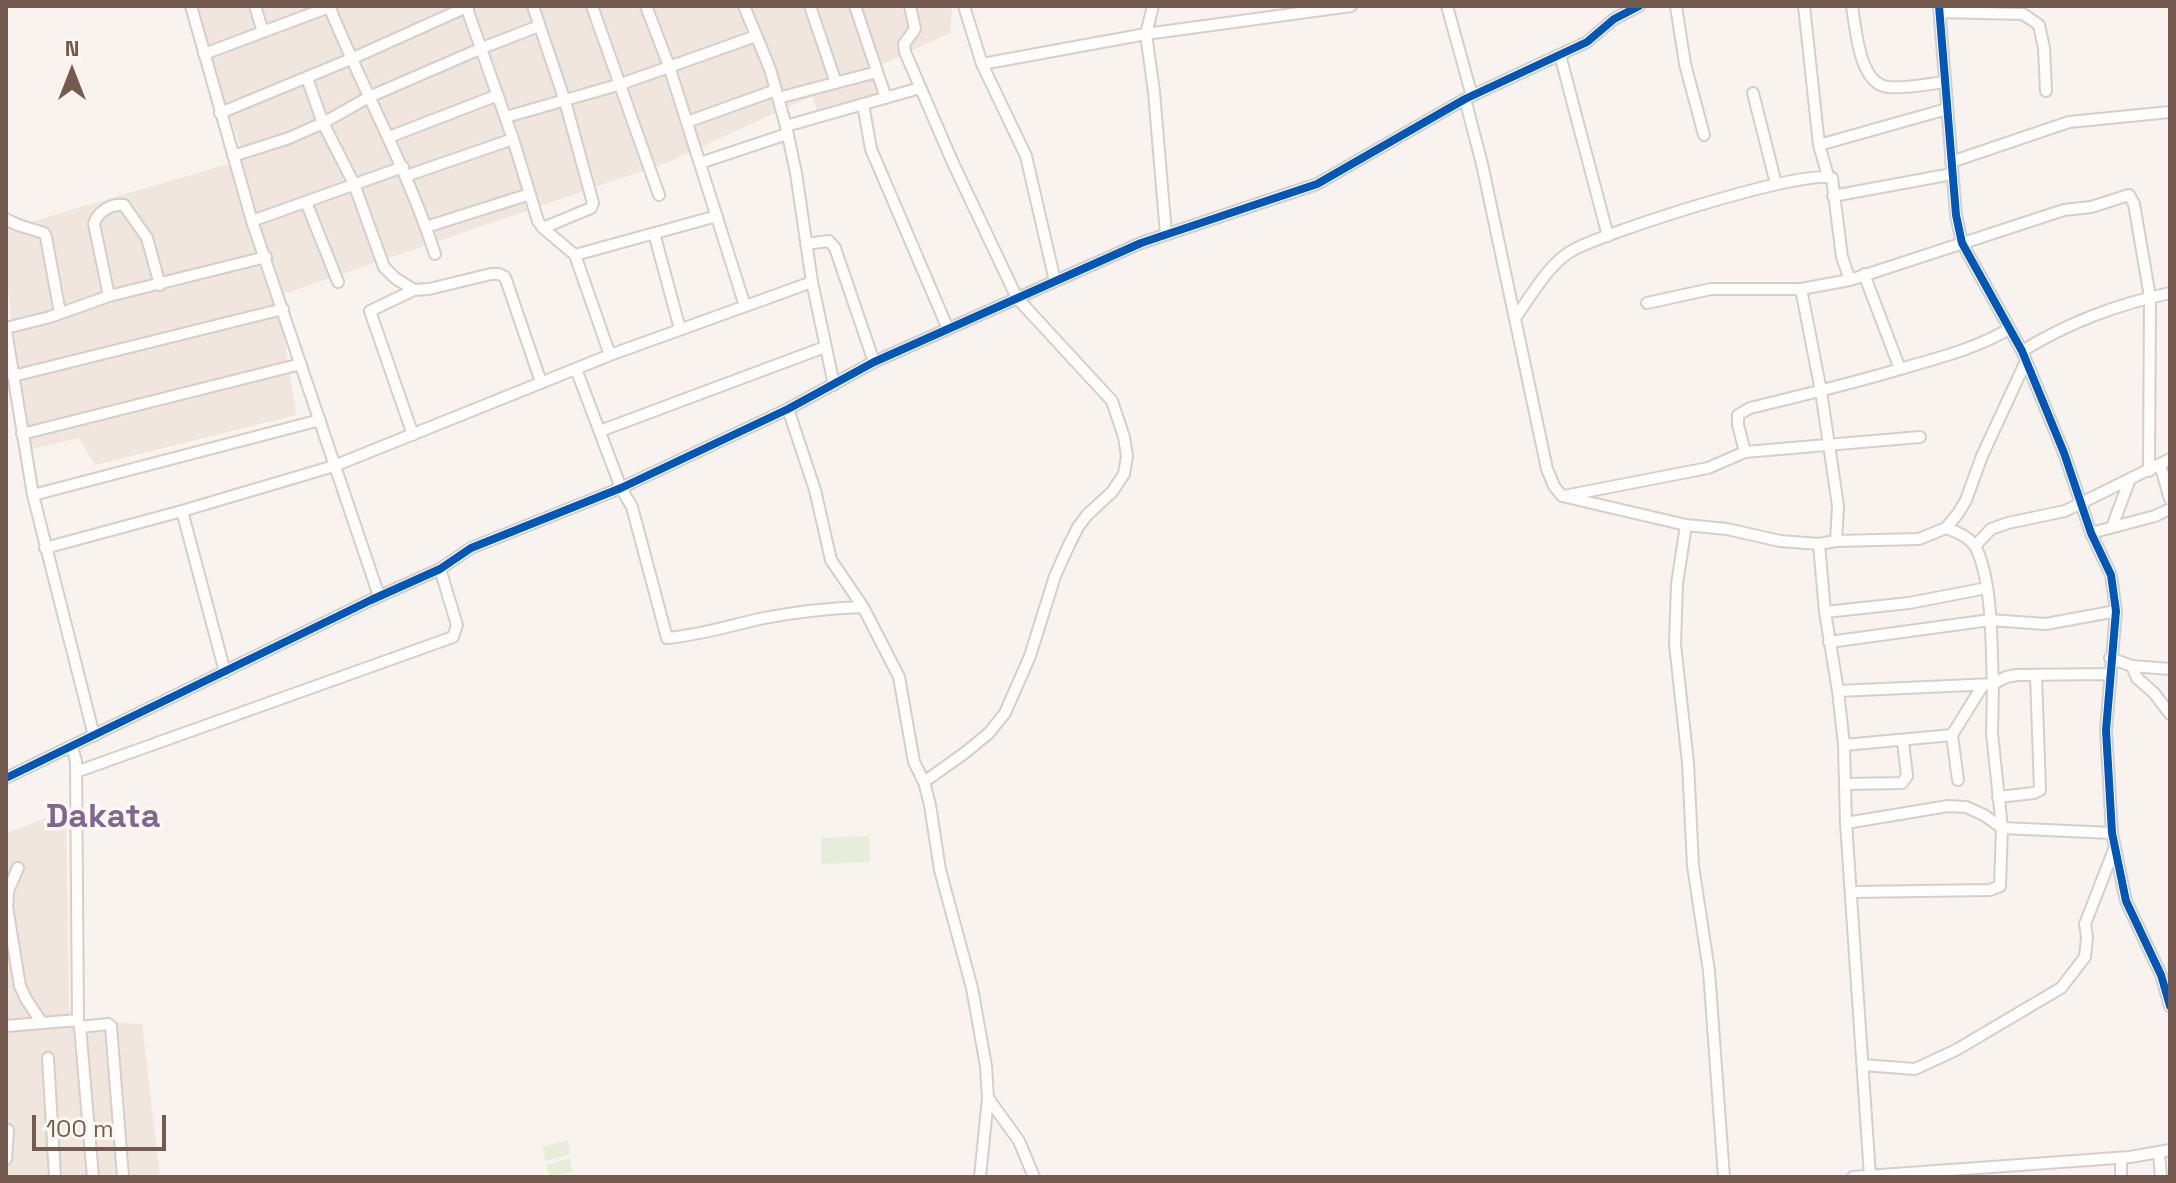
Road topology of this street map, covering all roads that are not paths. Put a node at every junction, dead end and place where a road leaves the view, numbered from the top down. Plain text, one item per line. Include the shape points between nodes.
1 (255, 6) edge
2 (330, 6) edge
3 (467, 6) edge
4 (533, 6) edge
5 (592, 6) edge
6 (646, 6) edge
7 (744, 6) edge
8 (810, 6) edge
9 (855, 6) edge
10 (910, 6) edge
11 (964, 6) edge
12 (1153, 6) edge
13 (1351, 6) edge
14 (1447, 6) edge
15 (1639, 6) edge
16 (1676, 6) edge
17 (1804, 6) edge
18 (1852, 6) edge
19 (194, 7) edge
20 (1940, 9) edge
21 (539, 26) junction
22 (263, 32) junction
23 (1146, 34) junction
24 (756, 36) junction
25 (482, 48) junction
26 (204, 54) junction
27 (1560, 55) junction
28 (351, 59) junction
29 (982, 64) junction
30 (669, 66) junction
31 (877, 72) junction
32 (307, 78) junction
33 (1945, 82) junction
34 (836, 83) junction
35 (621, 84) junction
36 (920, 88) junction
37 (2046, 91) dead end
38 (1753, 93) dead end
39 (777, 94) junction
40 (498, 95) junction
41 (369, 97) junction
42 (886, 98) junction
43 (1468, 98) junction
44 (565, 101) junction
45 (863, 104) junction
46 (1947, 109) junction
47 (2170, 112) edge
48 (220, 113) junction
49 (506, 117) junction
50 (687, 122) junction
51 (323, 123) junction
52 (786, 130) junction
53 (1704, 135) dead end
54 (389, 137) junction
55 (513, 139) junction
56 (1819, 145) junction
57 (233, 156) junction
58 (1951, 162) junction
59 (700, 163) junction
60 (405, 172) junction
61 (1952, 174) junction
62 (1828, 176) junction
63 (354, 184) junction
64 (1776, 184) junction
65 (530, 194) junction
66 (659, 195) dead end
67 (1833, 196) junction
68 (306, 202) junction
69 (717, 216) junction
70 (6, 219) edge
71 (252, 221) junction
72 (426, 227) junction
73 (543, 228) junction
74 (654, 233) junction
75 (1166, 234) junction
76 (1608, 236) junction
77 (1962, 243) junction
78 (806, 244) junction
79 (435, 254) dead end
80 (575, 255) junction
81 (266, 257) junction
82 (1864, 274) junction
83 (1850, 280) junction
84 (1055, 281) junction
85 (338, 282) dead end
86 (812, 282) junction
87 (160, 285) junction
88 (1801, 289) junction
89 (414, 290) junction
90 (2170, 293) edge
91 (109, 296) junction
92 (2150, 297) junction
93 (1017, 298) junction
94 (1647, 303) dead end
95 (745, 306) junction
96 (283, 309) junction
97 (60, 313) junction
98 (1515, 318) junction
99 (680, 329) junction
100 (948, 329) junction
101 (2009, 329) junction
102 (6, 330) edge
103 (825, 347) junction
104 (610, 355) junction
105 (2024, 356) junction
106 (874, 362) junction
107 (301, 364) junction
108 (576, 369) junction
109 (1900, 369) junction
110 (13, 376) junction
111 (541, 382) junction
112 (834, 385) junction
113 (1821, 391) junction
114 (788, 409) junction
115 (320, 420) junction
116 (600, 431) junction
117 (22, 434) junction
118 (413, 435) junction
119 (1920, 437) dead end
120 (1829, 444) junction
121 (1745, 452) junction
122 (2165, 462) edge
123 (334, 466) junction
124 (2149, 471) junction
125 (2130, 479) junction
126 (621, 488) junction
127 (33, 495) junction
128 (1562, 496) junction
129 (2170, 499) edge
130 (2082, 504) junction
131 (2170, 509) edge
132 (182, 511) junction
133 (1686, 525) junction
134 (2112, 527) junction
135 (1946, 528) junction
136 (2091, 533) junction
137 (1836, 541) junction
138 (1819, 544) junction
139 (1975, 546) junction
140 (45, 548) junction
141 (440, 569) junction
142 (1987, 588) junction
143 (379, 596) junction
144 (863, 607) junction
145 (2116, 611) junction
146 (1825, 612) junction
147 (1990, 620) junction
148 (1829, 642) junction
149 (2110, 658) junction
150 (2132, 666) junction
151 (2170, 669) edge
152 (225, 672) junction
153 (2109, 674) junction
154 (2036, 675) junction
155 (1988, 684) junction
156 (1838, 691) junction
157 (2170, 714) edge
158 (1952, 735) junction
159 (94, 736) junction
160 (1903, 741) junction
161 (1844, 745) junction
162 (72, 747) junction
163 (76, 772) junction
164 (6, 778) edge
165 (1958, 780) dead end
166 (924, 782) junction
167 (1845, 784) junction
168 (1998, 797) junction
169 (1846, 823) junction
170 (2002, 828) junction
171 (2112, 833) junction
172 (2116, 845) junction
173 (18, 868) dead end
174 (1851, 892) junction
175 (2170, 1006) edge
176 (42, 1023) junction
177 (79, 1024) junction
178 (6, 1026) edge
179 (48, 1058) dead end
180 (1863, 1065) junction
181 (988, 1098) junction
182 (8, 1130) edge
183 (2164, 1152) edge
184 (2121, 1158) junction
185 (6, 1159) edge
186 (1865, 1176) edge
187 (55, 1177) edge
188 (93, 1177) edge
189 (123, 1177) edge
190 (980, 1177) edge
191 (1034, 1177) edge
192 (1724, 1177) edge
193 (1853, 1177) edge
194 (2121, 1177) edge
195 (2161, 1177) edge

1 - 22 street
2 - 22 street
2 - 28 street
3 - 25 street
3 - 28 street
4 - 21 street
5 - 35 street
6 - 30 street
7 - 24 street
8 - 34 street
9 - 31 street
10 - 36 street via 915,29 903,47
11 - 29 street
12 - 23 street
13 - 23 street
14 - 43 street
15 - 27 street
16 - 53 street
17 - 56 street
18 - 33 street via 1866,71 1876,83 1887,88
19 - 26 street
20 - 33 street
20 - 37 street via 2023,14 2039,25
21 - 25 street
21 - 44 street
22 - 26 street
23 - 29 street
23 - 75 street
24 - 30 street
24 - 39 street
25 - 40 street
25 - 41 street
26 - 48 street
27 - 43 street
27 - 76 street
28 - 32 street
28 - 41 street
29 - 84 street via 1026,156
30 - 35 street
30 - 50 street
31 - 34 street
31 - 42 street
32 - 48 street
32 - 51 street
33 - 46 street
34 - 39 street
35 - 44 street
35 - 66 street
36 - 42 street
36 - 93 street
38 - 64 street
39 - 50 street
39 - 52 street
40 - 49 street
40 - 54 street
41 - 51 street
41 - 54 street
42 - 45 street
43 - 75 street via 1317,184
43 - 98 street
44 - 49 street
44 - 73 street via 593,206
45 - 52 street
45 - 100 street via 871,149
46 - 56 street
46 - 58 street
47 - 58 street via 2069,122
48 - 57 street
49 - 55 street
50 - 59 street
51 - 57 street
51 - 63 street
52 - 59 street
52 - 78 street
54 - 60 street
55 - 60 street
55 - 65 street
56 - 62 street
57 - 71 street
58 - 61 street
59 - 69 street
60 - 63 street
60 - 72 street
61 - 67 street
61 - 77 street
62 - 64 street
62 - 67 street
63 - 68 street
63 - 89 street via 384,267
64 - 76 street
65 - 72 street
65 - 73 street
67 - 83 street
68 - 71 street
68 - 85 street
69 - 74 street
69 - 95 street
70 - 97 street via 44,233
71 - 81 street
72 - 79 street
73 - 80 street
74 - 80 street
74 - 99 street
75 - 84 street
76 - 98 street via 1573,249 1558,262
77 - 82 street
77 - 92 street via 2129,195
77 - 101 street
78 - 86 street
78 - 106 street via 829,241 835,248
80 - 104 street
81 - 87 street
81 - 96 street
82 - 83 street
82 - 109 street
83 - 88 street
84 - 93 street
86 - 95 street
86 - 103 street
87 - 91 street
87 - 91 street via 147,238 124,205 117,204 98,215 94,224
88 - 94 street via 1711,289
88 - 113 street
89 - 111 street via 491,274 505,277
89 - 118 street via 370,311
90 - 92 street
91 - 97 street
92 - 105 street via 2074,322
92 - 124 street
93 - 100 street
93 - 166 street via 1112,401 1124,437 1124,474 1087,515 1068,547 1005,713 989,733
95 - 99 street
96 - 107 street
96 - 110 street
97 - 102 street
98 - 128 street via 1547,469
99 - 104 street
100 - 106 street
101 - 105 street
101 - 109 street via 1964,351
102 - 110 street
103 - 112 street
103 - 116 street
104 - 108 street
105 - 130 street
105 - 135 street via 1966,500
106 - 112 street
107 - 115 street
107 - 117 street
108 - 111 street
108 - 116 street
109 - 113 street
110 - 117 street
111 - 118 street
112 - 114 street
113 - 120 street
113 - 121 street via 1738,415
114 - 126 street
114 - 144 street via 831,560
115 - 123 street
115 - 127 street
116 - 126 street
117 - 127 street
118 - 123 street
119 - 120 street
120 - 121 street
120 - 137 street via 1838,506
121 - 128 street via 1708,468
122 - 124 street
122 - 129 street
123 - 132 street
123 - 143 street
124 - 125 street
125 - 130 street
125 - 134 street
126 - 141 street via 471,548
126 - 144 street via 632,507 667,638 783,615
127 - 140 street
128 - 133 street
130 - 136 street
130 - 139 street via 1991,529
131 - 134 street
132 - 140 street
132 - 152 street
133 - 138 street
133 - 192 street via 1675,644
134 - 136 street
135 - 137 street via 1919,539
135 - 139 street
136 - 145 street via 2111,575
137 - 138 street
138 - 146 street
139 - 142 street
140 - 159 street
141 - 143 street
141 - 163 street via 457,625 453,637
142 - 146 street
142 - 147 street
143 - 152 street
144 - 166 street via 899,677 914,762
145 - 147 street via 2046,624
145 - 149 street
146 - 148 street
147 - 148 street
147 - 155 street
148 - 156 street
149 - 150 street
149 - 153 street
150 - 151 street
150 - 157 street
152 - 159 street
153 - 154 street
153 - 171 street via 2106,730
154 - 155 street
154 - 168 street via 2040,790
155 - 156 street
155 - 158 street
155 - 168 street
156 - 161 street
158 - 160 street
158 - 165 street
159 - 162 street
160 - 161 street
160 - 167 street via 1907,776 1902,783
161 - 167 street
162 - 163 street
162 - 164 street
163 - 177 street
166 - 181 street via 940,870 972,988
167 - 169 street
168 - 170 street
169 - 170 street via 1948,806 1966,807
169 - 174 street
170 - 171 street
170 - 174 street via 2000,886
171 - 172 street
172 - 175 street via 2126,901
172 - 180 street via 2085,924 2085,957 2061,988 1915,1069
173 - 176 street via 7,907 20,986
174 - 180 street
176 - 177 street
176 - 178 street
177 - 188 street
177 - 189 street via 111,1026
179 - 187 street
180 - 186 street
181 - 190 street
181 - 191 street via 1019,1141
182 - 185 street
183 - 184 street
183 - 195 street
184 - 186 street
184 - 194 street
186 - 193 street

